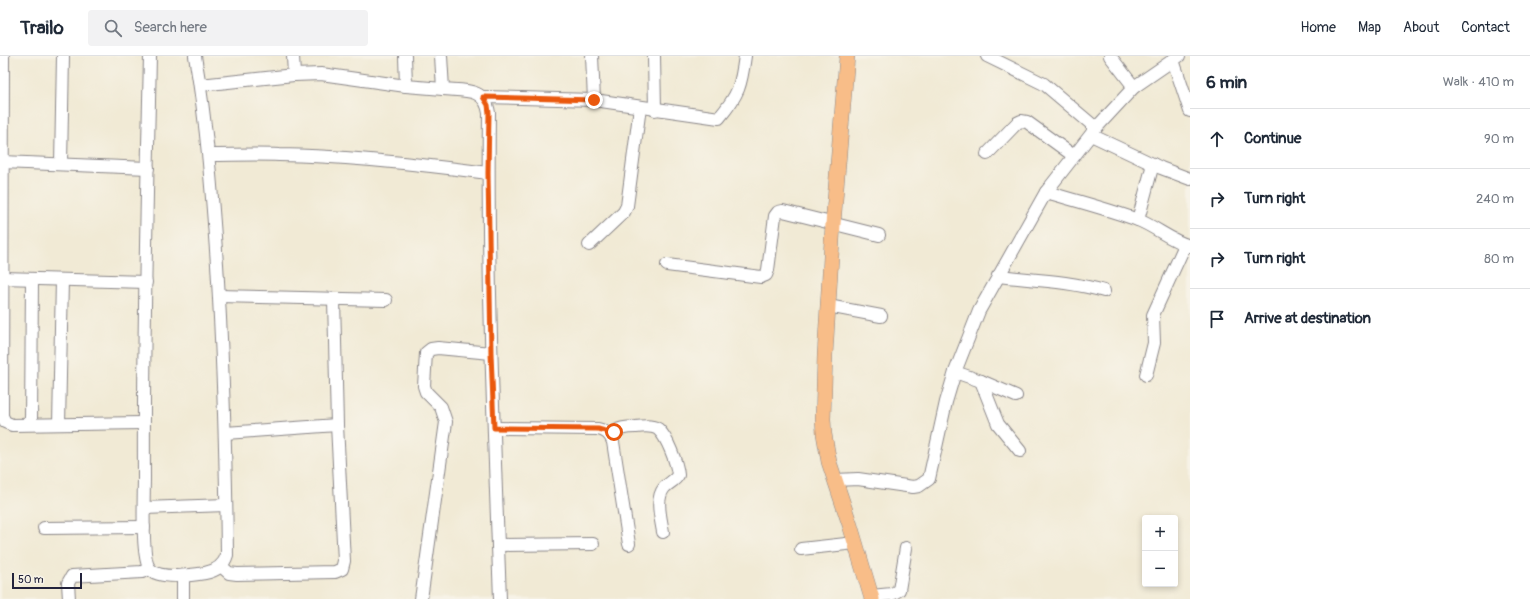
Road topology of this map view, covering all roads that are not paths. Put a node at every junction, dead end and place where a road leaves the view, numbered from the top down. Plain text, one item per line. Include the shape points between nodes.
1 (3, 56) edge
2 (63, 56) edge
3 (150, 56) edge
4 (195, 56) edge
5 (293, 56) edge
6 (405, 56) edge
7 (441, 56) edge
8 (592, 56) edge
9 (654, 56) edge
10 (746, 56) edge
11 (847, 56) edge
12 (987, 56) edge
13 (1110, 56) edge
14 (1176, 58) edge
15 (294, 75) junction
16 (200, 85) junction
17 (406, 86) junction
18 (1134, 87) junction
19 (443, 88) junction
20 (483, 97) junction
21 (594, 100) junction
22 (640, 107) junction
23 (655, 110) junction
24 (1190, 111) edge
25 (1093, 131) junction
26 (987, 154) dead end
27 (209, 155) junction
28 (1074, 156) junction
29 (2, 162) junction
30 (61, 164) junction
31 (1153, 164) junction
32 (148, 168) junction
33 (488, 173) junction
34 (1190, 180) edge
35 (1046, 192) junction
36 (1138, 220) junction
37 (833, 224) junction
38 (879, 235) dead end
39 (589, 245) dead end
40 (1188, 246) edge
41 (1, 262) edge
42 (667, 265) dead end
43 (998, 276) junction
44 (2, 278) junction
45 (32, 279) junction
46 (62, 280) junction
47 (146, 282) junction
48 (1104, 291) dead end
49 (219, 296) junction
50 (334, 299) junction
51 (386, 300) dead end
52 (828, 306) junction
53 (881, 316) dead end
54 (491, 353) junction
55 (955, 372) junction
56 (1146, 375) dead end
57 (981, 381) junction
58 (1016, 396) dead end
59 (144, 423) junction
60 (31, 424) junction
61 (59, 424) junction
62 (336, 425) junction
63 (494, 428) junction
64 (225, 433) junction
65 (610, 435) junction
66 (1020, 451) dead end
67 (835, 480) junction
68 (226, 505) junction
69 (144, 508) junction
70 (144, 527) junction
71 (44, 528) dead end
72 (663, 532) dead end
73 (855, 543) junction
74 (592, 544) dead end
75 (629, 544) dead end
76 (498, 545) junction
77 (906, 548) dead end
78 (801, 549) dead end
79 (221, 566) junction
80 (149, 569) junction
81 (182, 576) junction
82 (871, 597) edge
83 (69, 599) edge
84 (183, 599) edge
85 (421, 599) edge
86 (500, 599) edge

1 - 29 street
2 - 30 street
3 - 32 street
4 - 16 street
5 - 15 street
6 - 17 street
7 - 19 street
8 - 21 street
9 - 23 street
10 - 23 street via 740,87 719,118
11 - 37 main road
12 - 25 street via 1044,84
13 - 18 street
14 - 18 street
14 - 24 street
15 - 16 street
15 - 17 street via 334,75
16 - 27 street
17 - 19 street
18 - 25 street
19 - 20 street via 473,92
20 - 21 street
20 - 33 street via 489,113
21 - 22 street
22 - 23 street
22 - 39 street via 628,206
25 - 28 street
25 - 31 street
26 - 28 street via 1021,121 1027,122
27 - 33 street via 328,157 403,162
27 - 49 street
28 - 35 street
29 - 30 street
29 - 41 street
30 - 32 street
31 - 34 street
31 - 36 street
32 - 47 street
33 - 54 street
35 - 36 street
35 - 43 street
36 - 40 street
37 - 38 street
37 - 42 street via 783,211 778,212 775,216 768,270 761,278
37 - 52 main road
40 - 56 street via 1153,315 1154,343
41 - 44 street
43 - 48 street via 1076,284
43 - 55 street via 979,310
44 - 45 street
44 - 60 street via 2,416 5,422 12,425
45 - 46 street
45 - 60 street
46 - 47 street
46 - 61 street
47 - 59 street
49 - 50 street
49 - 64 street
50 - 51 street
50 - 62 street
52 - 53 street
52 - 67 main road via 823,419 825,442
54 - 63 street
54 - 85 street via 438,348 426,353 424,386 426,392 441,407 446,422
55 - 57 street
55 - 67 street via 930,479 913,487 858,479
57 - 58 street
57 - 66 street via 998,424
59 - 61 street
59 - 69 street
60 - 61 street
62 - 64 street
62 - 79 street via 344,561 342,569 335,572 237,574
63 - 65 street via 598,429
63 - 76 street
64 - 68 street
65 - 72 street via 623,427 651,426 664,435 678,475 661,493
65 - 75 street
67 - 73 main road
68 - 69 street
68 - 79 street via 227,555
69 - 70 street
70 - 71 street
70 - 80 street via 146,562
73 - 78 street
73 - 82 main road
74 - 76 street
76 - 86 street
77 - 82 street via 899,590 892,594
79 - 81 street via 207,573
80 - 81 street via 160,575
80 - 83 street via 142,572 72,576 68,583
81 - 84 street

